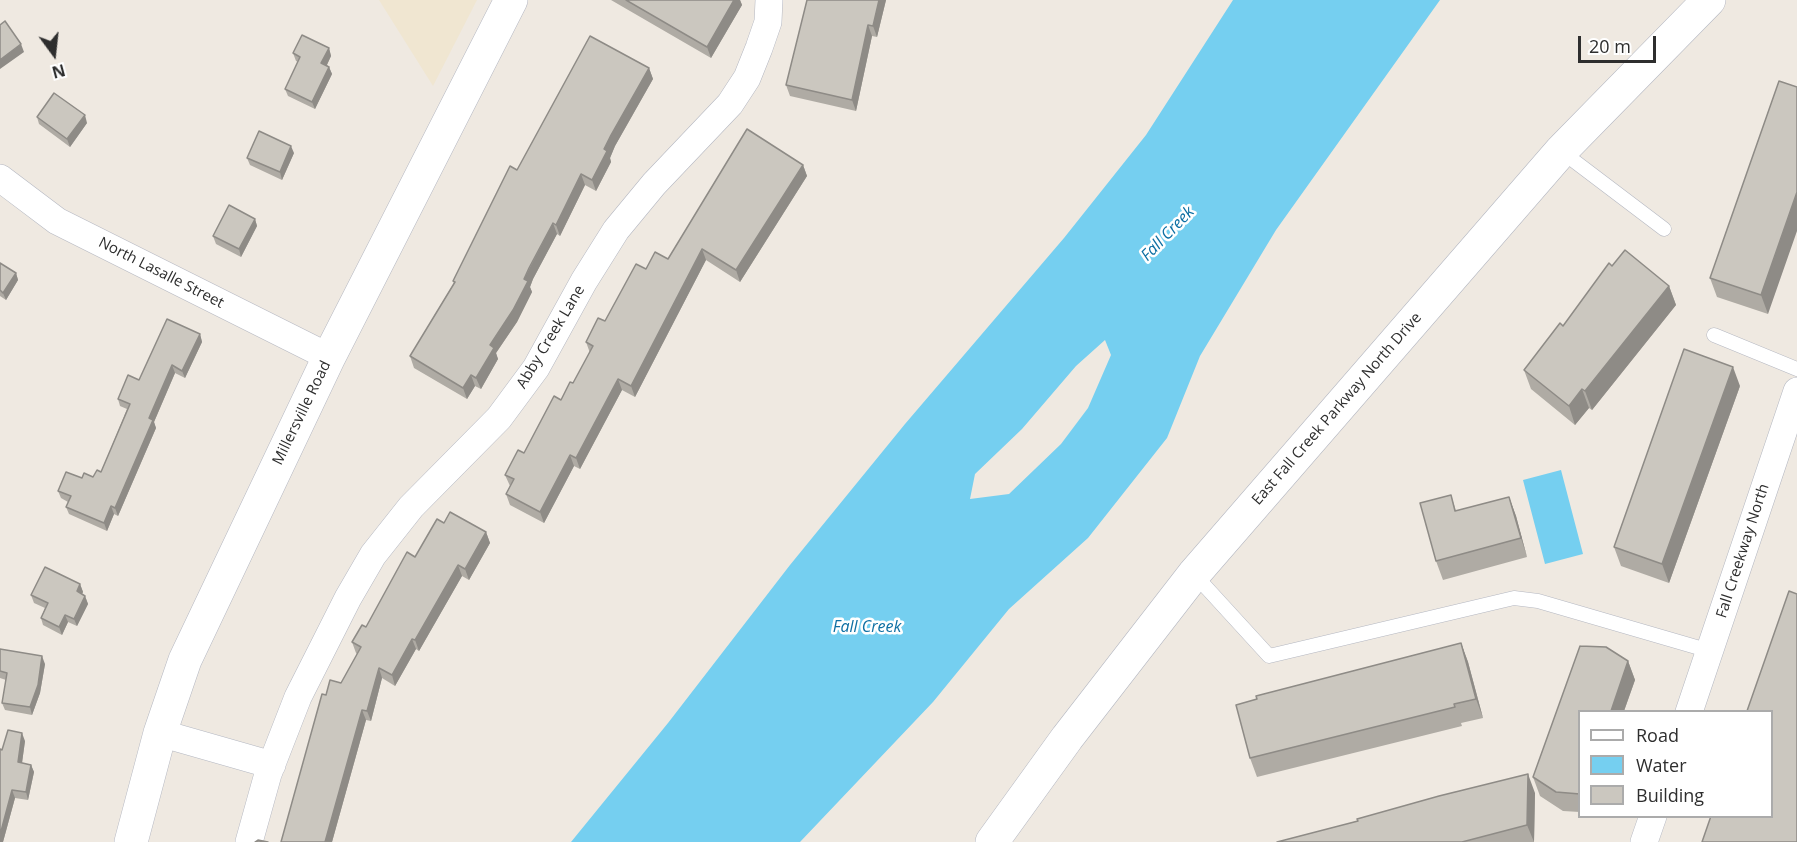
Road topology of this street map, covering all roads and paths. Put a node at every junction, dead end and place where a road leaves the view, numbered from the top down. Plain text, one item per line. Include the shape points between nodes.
1 (511, 0) edge
2 (769, 0) edge
3 (1709, 0) edge
4 (1561, 151) junction
5 (0, 178) edge
6 (1664, 229) dead end
7 (1714, 335) dead end
8 (329, 357) junction
9 (1797, 369) edge
10 (1797, 391) edge
11 (1194, 574) junction
12 (1710, 651) junction
13 (1689, 710) edge
14 (160, 733) junction
15 (272, 765) junction
16 (1652, 818) edge
17 (131, 842) edge
18 (249, 842) edge
19 (992, 842) edge
20 (1644, 842) edge

1 - 8 main road, Millersville Road
2 - 15 street, Abby Creek Lane via 768,22 759,48 747,78 730,104 616,230 536,368 504,411 411,507 373,555 298,697
3 - 4 main road, East Fall Creek Parkway North Drive
4 - 6 lane
4 - 11 main road, East Fall Creek Parkway North Drive
5 - 8 street, North Lasalle Street via 57,221
7 - 9 lane
8 - 14 main road, Millersville Road via 190,650
10 - 12 street, Fall Creekway North
11 - 12 lane via 1269,656 1514,597
11 - 19 main road, East Fall Creek Parkway North Drive
12 - 13 street, Fall Creekway North
14 - 15 street
14 - 17 main road, Millersville Road
15 - 18 street, Abby Creek Lane
16 - 20 street

